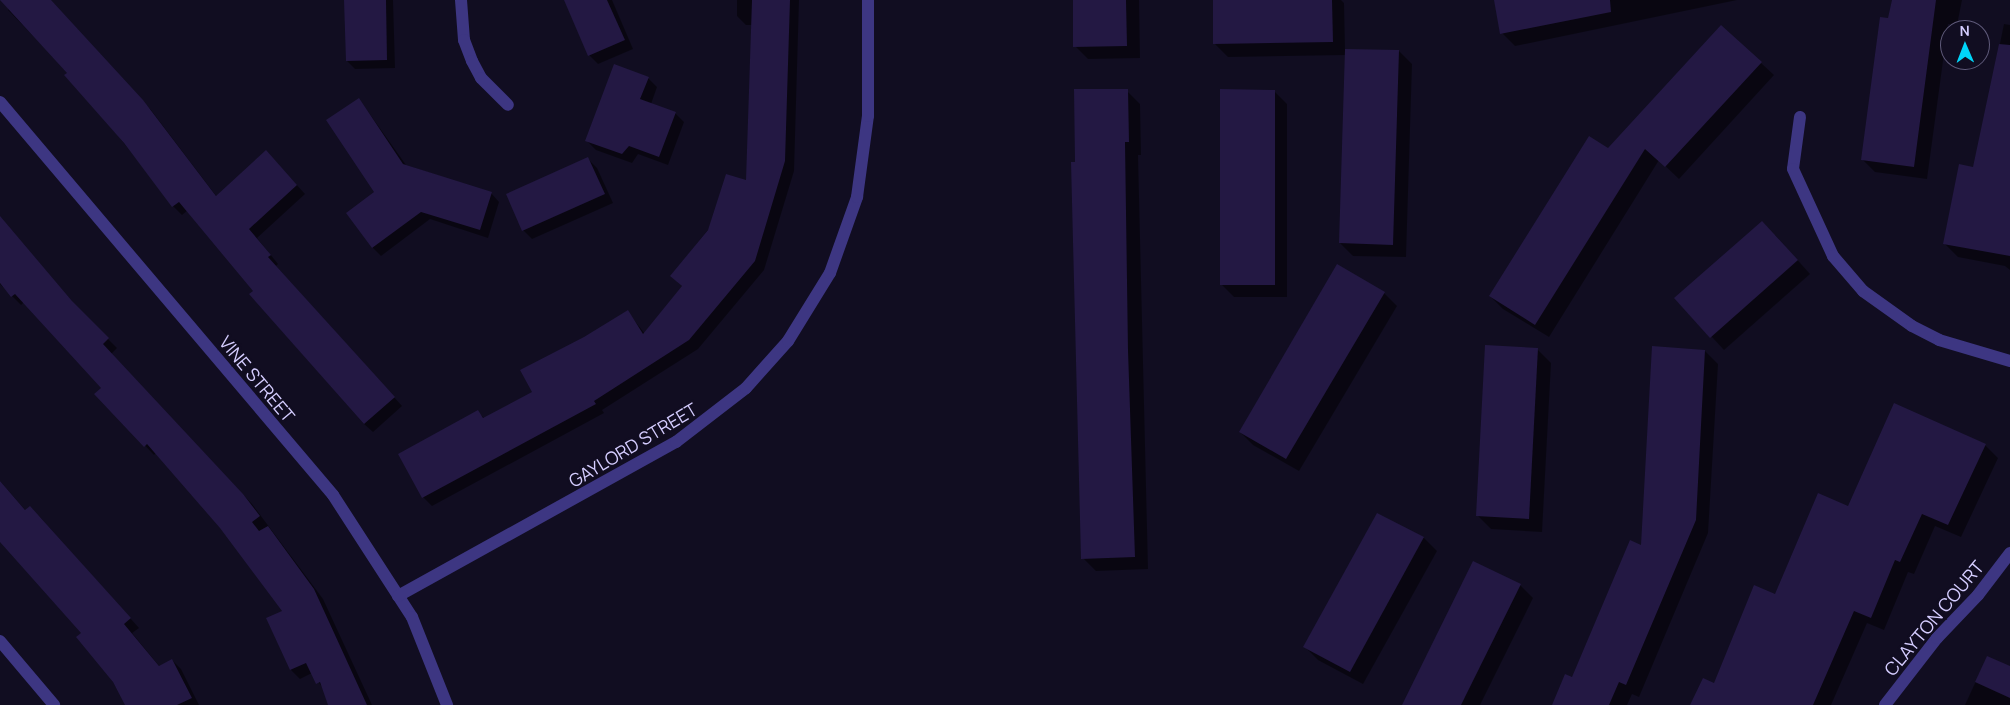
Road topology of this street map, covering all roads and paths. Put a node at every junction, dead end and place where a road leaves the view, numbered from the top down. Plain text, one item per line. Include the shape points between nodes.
1 (462, 0) edge
2 (868, 0) edge
3 (0, 102) edge
4 (508, 106) dead end
5 (1800, 116) dead end
6 (2010, 361) edge
7 (2010, 553) edge
8 (398, 596) junction
9 (0, 641) edge
10 (54, 705) edge
11 (447, 705) edge
12 (1885, 705) edge

1 - 4 street via 464,40 472,61 481,78
2 - 8 street, GAYLORD STREET via 868,116 857,197 830,273 788,341 746,388 676,442
3 - 8 street, VINE STREET via 332,495
5 - 6 street via 1793,169 1833,256 1863,291 1912,326 1939,340
7 - 12 street, CLAYTON COURT
8 - 11 street, VINE STREET via 423,640
9 - 10 street

